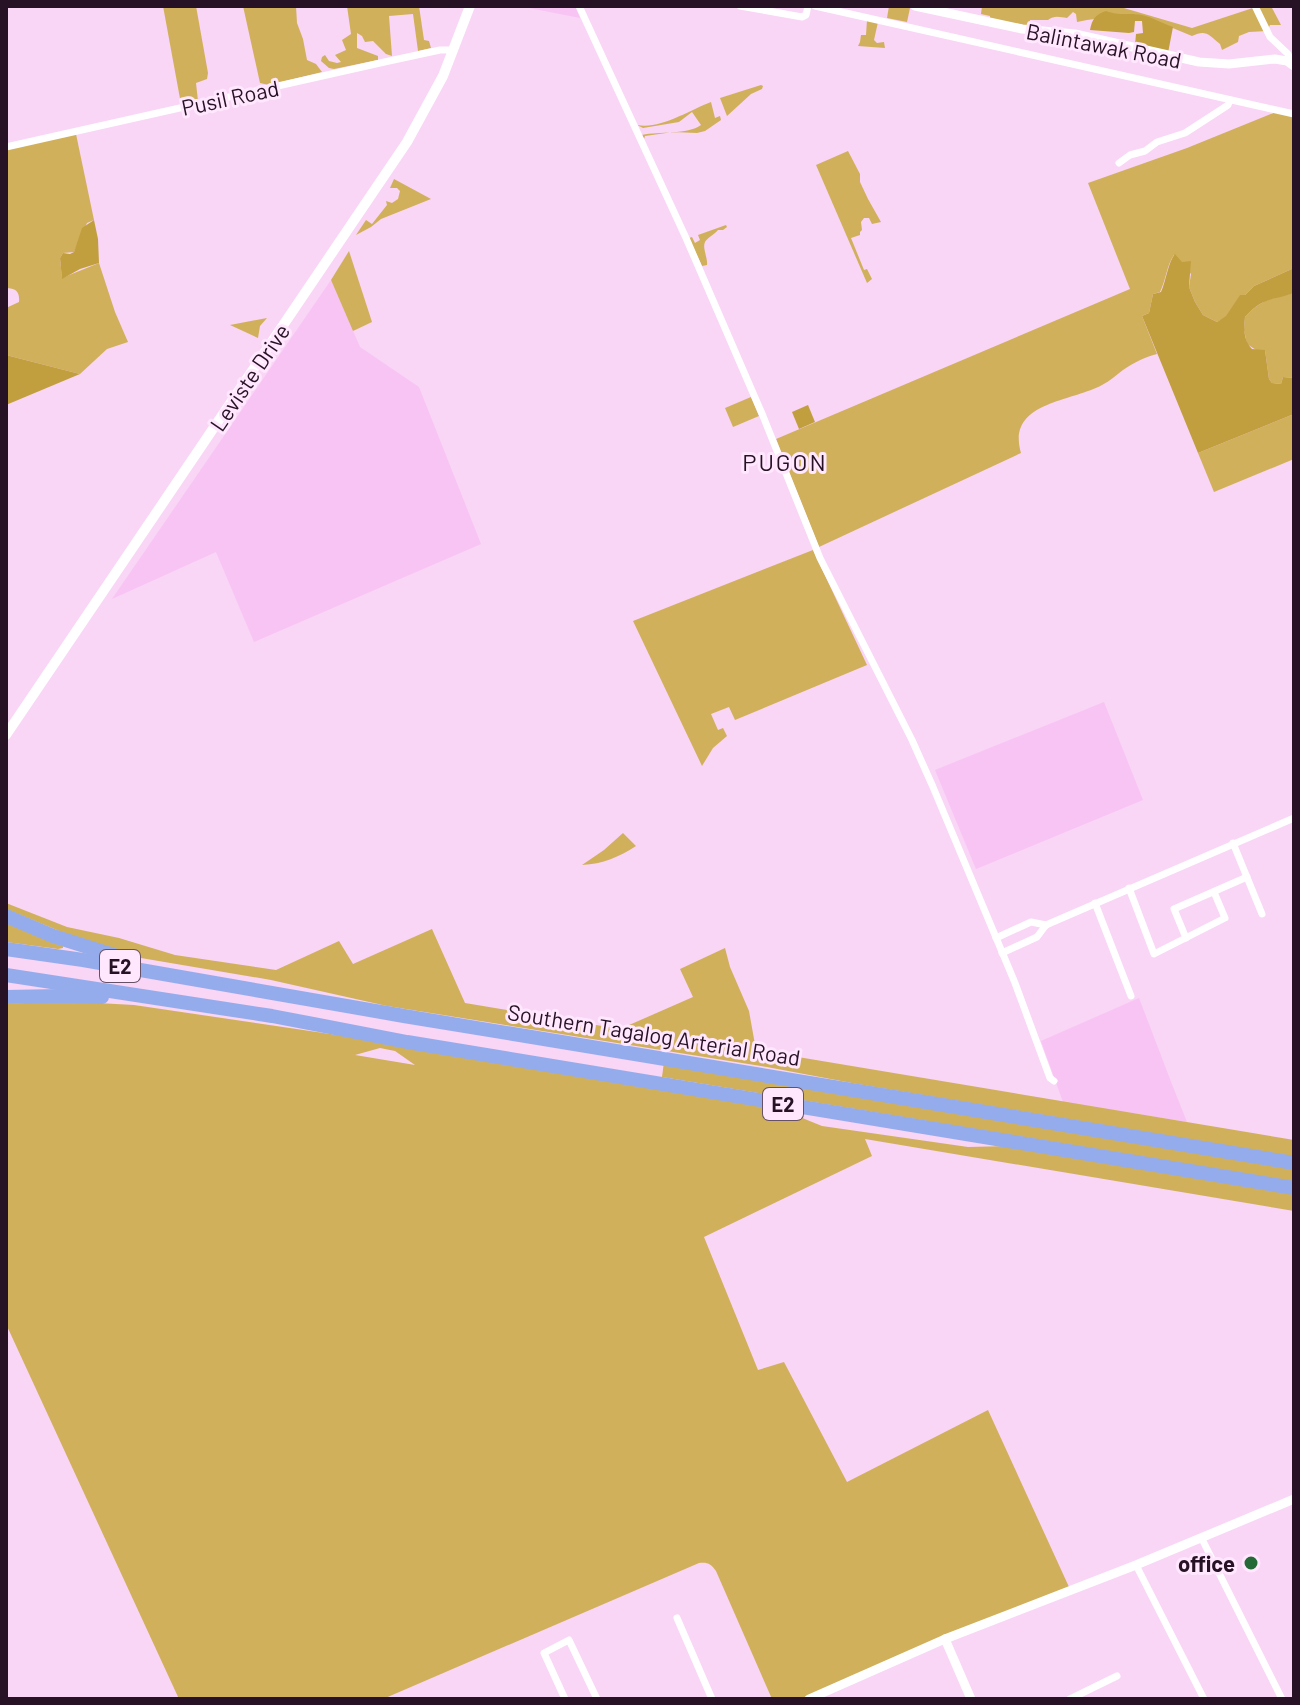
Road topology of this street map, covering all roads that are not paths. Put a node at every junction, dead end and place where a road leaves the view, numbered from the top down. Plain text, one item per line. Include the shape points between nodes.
1 (470, 6) edge
2 (579, 6) edge
3 (740, 6) edge
4 (808, 6) edge
5 (815, 6) edge
6 (915, 6) edge
7 (1255, 6) edge
8 (454, 50) junction
9 (1293, 66) edge
10 (1230, 100) junction
11 (1294, 114) edge
12 (6, 147) edge
13 (1119, 163) dead end
14 (6, 735) edge
15 (1294, 818) edge
16 (1233, 843) junction
17 (1247, 877) junction
18 (1129, 888) junction
19 (1214, 892) junction
20 (1095, 903) junction
21 (1262, 914) dead end
22 (6, 916) edge
23 (1046, 925) junction
24 (996, 938) junction
25 (1186, 938) junction
26 (6, 949) edge
27 (1002, 953) junction
28 (6, 975) edge
29 (234, 986) junction
30 (1131, 996) dead end
31 (6, 997) edge
32 (195, 1005) junction
33 (1054, 1081) dead end
34 (1294, 1163) edge
35 (1294, 1188) edge
36 (1292, 1504) edge
37 (1202, 1539) junction
38 (1136, 1565) junction
39 (677, 1618) dead end
40 (945, 1639) junction
41 (1117, 1676) dead end
42 (565, 1699) edge
43 (597, 1699) edge
44 (712, 1699) edge
45 (809, 1699) edge
46 (971, 1699) edge
47 (1070, 1699) edge
48 (1204, 1699) edge
49 (1282, 1699) edge

1 - 8 main road, Leviste Drive
2 - 24 street via 686,238 816,548 912,740
3 - 4 street via 800,17
5 - 10 street
6 - 9 street, Balintawak Road via 1199,62 1275,59
7 - 9 street
8 - 12 street, Pusil Road
8 - 14 main road, Leviste Drive via 407,142
10 - 11 street
10 - 13 street via 1185,133
15 - 16 street
16 - 17 street
16 - 18 street
17 - 19 street
17 - 21 street
18 - 20 street
18 - 25 street via 1154,954
19 - 25 street via 1225,918
19 - 25 street via 1174,909
20 - 23 street
20 - 30 street
22 - 29 highway via 97,951
23 - 24 street via 1031,922
23 - 27 street via 1037,937
24 - 27 street
26 - 29 highway, Southern Tagalog Arterial Road / E2
27 - 33 street
28 - 32 highway, Southern Tagalog Arterial Road / E2
29 - 34 highway, Southern Tagalog Arterial Road / E2
31 - 32 highway via 84,996
32 - 35 highway, Southern Tagalog Arterial Road / E2
36 - 37 street
37 - 38 street
37 - 49 street
38 - 40 street
38 - 48 street
39 - 44 street
40 - 45 street
40 - 46 street
41 - 47 street
42 - 43 street via 544,1653 569,1640

